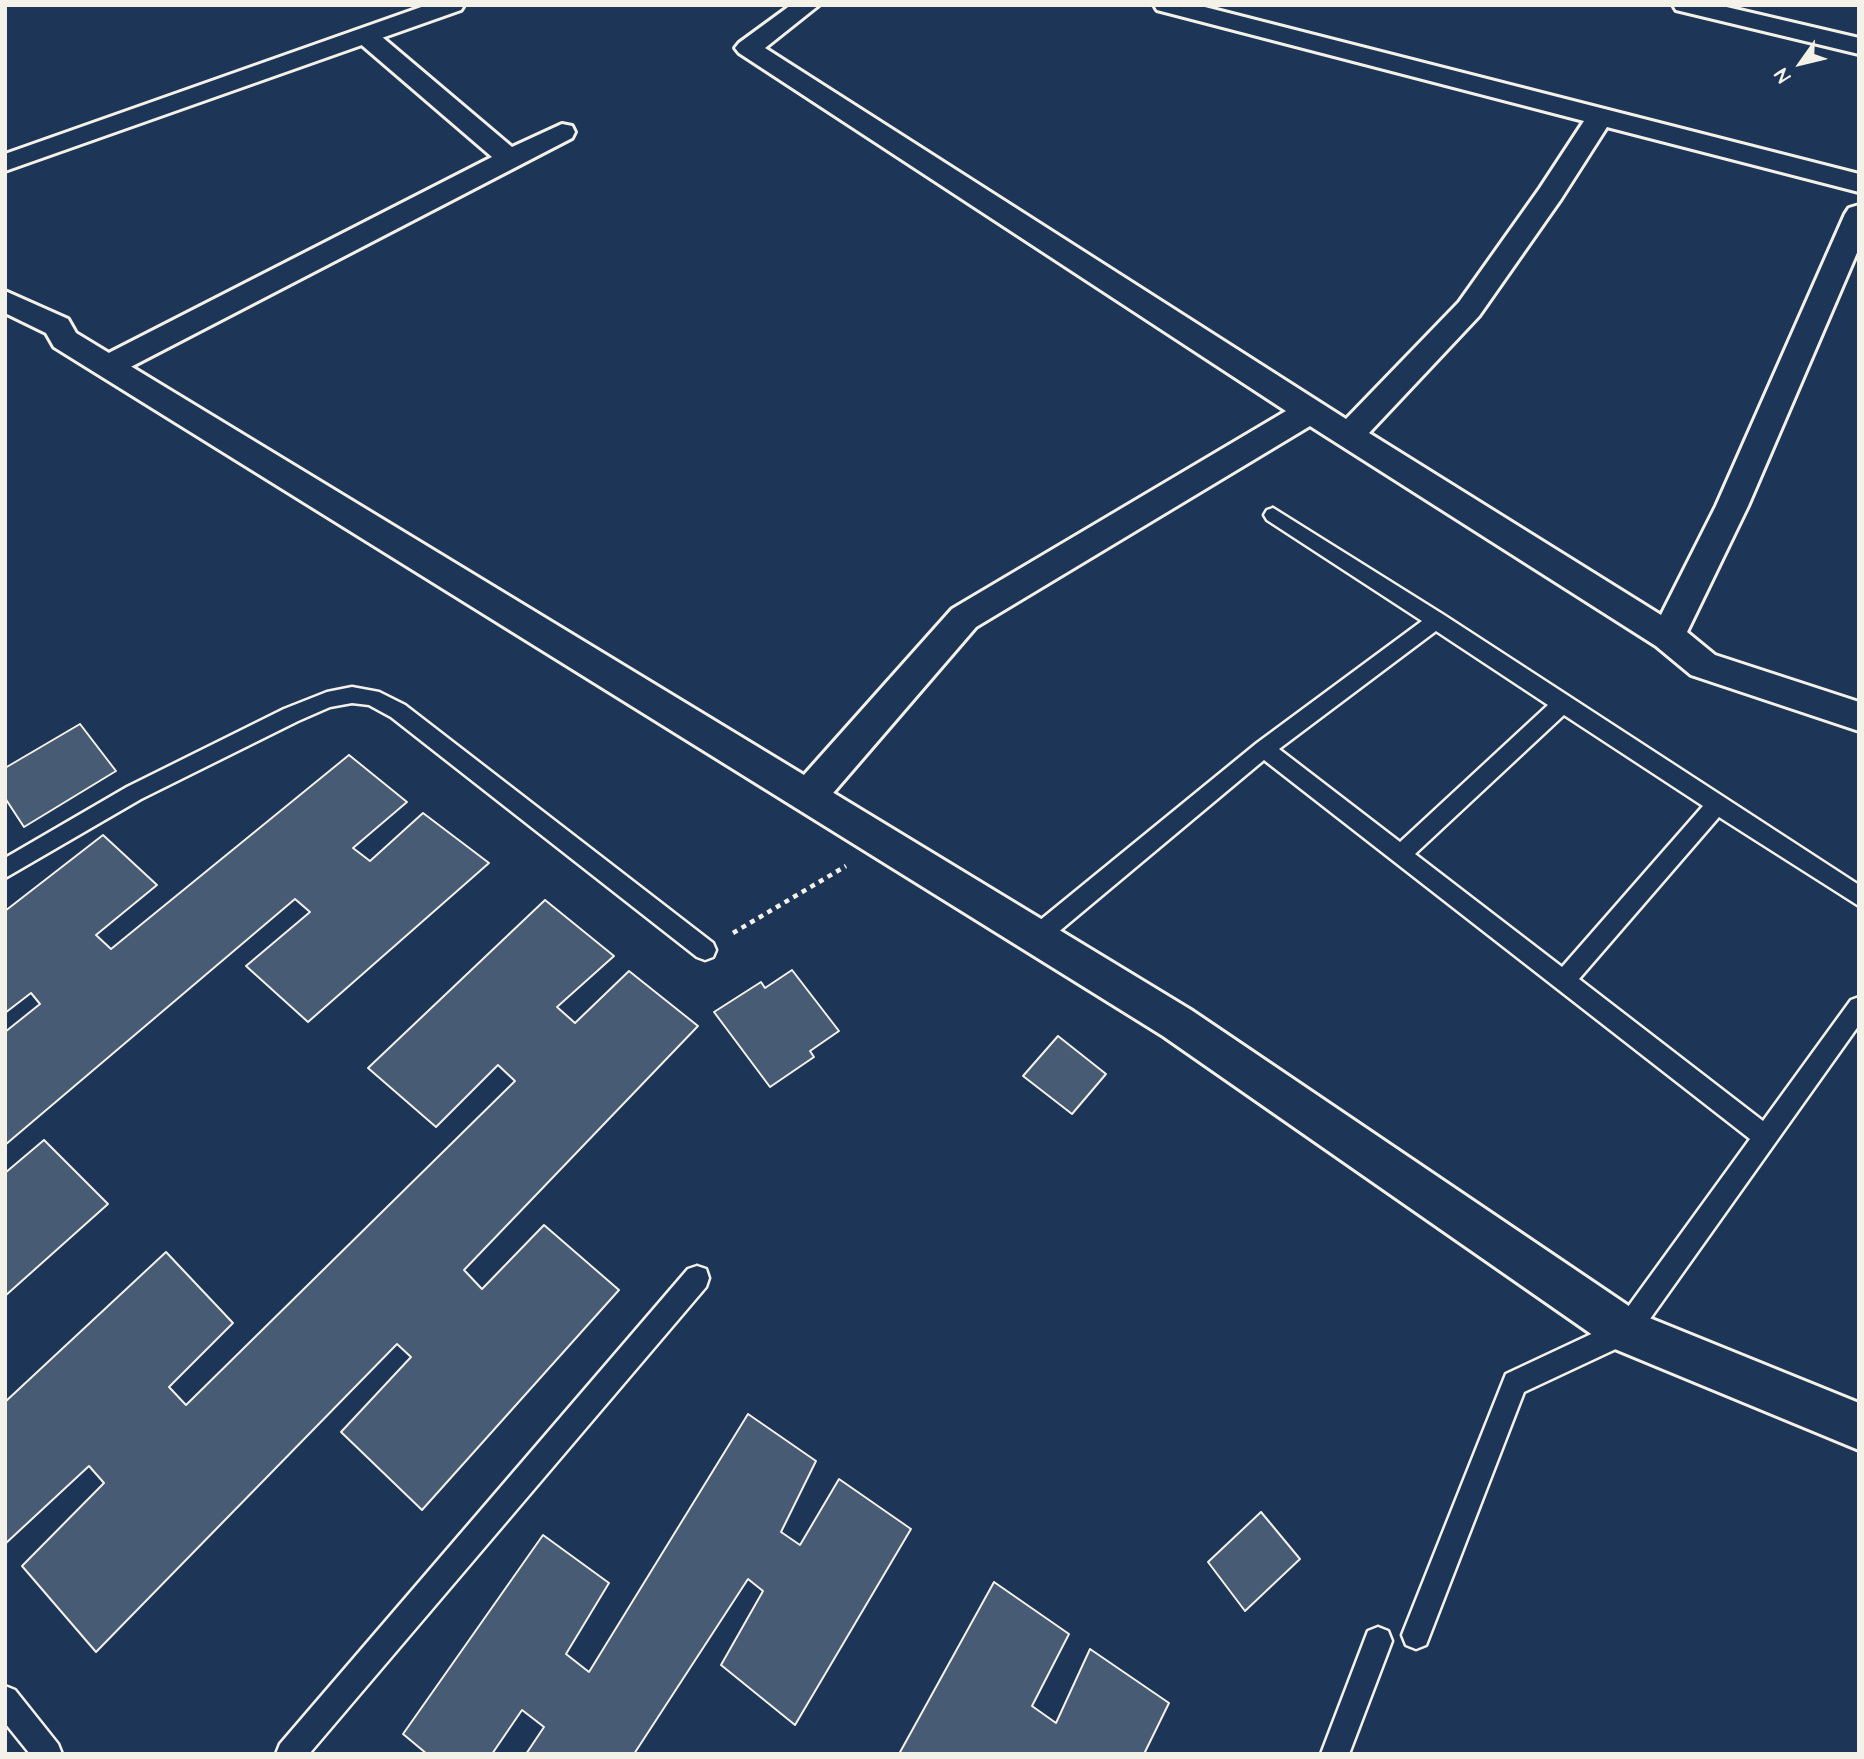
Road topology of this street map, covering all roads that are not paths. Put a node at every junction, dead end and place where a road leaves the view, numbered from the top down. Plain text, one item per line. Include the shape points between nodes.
1 (388, 5) edge
2 (452, 5) edge
3 (807, 5) edge
4 (1166, 5) edge
5 (1685, 5) edge
6 (1734, 5) edge
7 (1859, 34) edge
8 (366, 36) junction
9 (1859, 46) edge
10 (1601, 115) junction
11 (562, 132) dead end
12 (5, 143) edge
13 (510, 159) junction
14 (5, 163) edge
15 (1859, 183) edge
16 (1859, 214) edge
17 (5, 301) edge
18 (5, 328) edge
19 (65, 340) junction
20 (108, 366) junction
21 (1310, 411) junction
22 (1349, 435) junction
23 (1273, 515) dead end
24 (1437, 621) junction
25 (1668, 636) junction
26 (1563, 703) junction
27 (1859, 717) edge
28 (1264, 749) junction
29 (808, 796) junction
30 (1718, 804) junction
31 (1401, 854) junction
32 (5, 869) edge
33 (1859, 897) edge
34 (1036, 936) junction
35 (705, 950) road end
36 (1565, 979) junction
37 (1859, 1007) edge
38 (1766, 1137) junction
39 (697, 1278) dead end
40 (1626, 1331) junction
41 (1859, 1427) edge
42 (1416, 1635) dead end
43 (1378, 1641) dead end
44 (5, 1700) edge
45 (48, 1754) edge
46 (290, 1754) edge
47 (1335, 1754) edge

1 - 12 street
2 - 8 street
3 - 21 street via 748,48
4 - 10 street
5 - 9 street
6 - 7 street
8 - 13 street
8 - 14 street
10 - 15 street
10 - 22 street via 1469,309
11 - 13 street
13 - 20 street
16 - 25 street via 1732,506
17 - 19 street via 57,326
18 - 19 street via 36,343
19 - 20 street
20 - 29 street
21 - 22 street
21 - 29 street via 964,618
22 - 25 street
23 - 24 lane
24 - 26 lane
24 - 28 lane
25 - 27 street via 1703,665
26 - 30 lane
26 - 31 lane
28 - 31 lane
28 - 34 lane
29 - 34 street
30 - 33 lane
30 - 36 lane
31 - 36 lane
32 - 35 lane via 134,793 291,715 352,695 373,698 398,711
34 - 40 street via 1177,1023
36 - 38 lane
37 - 38 lane
38 - 40 lane
39 - 46 lane
40 - 41 street
40 - 42 lane via 1515,1383
43 - 47 lane
44 - 45 lane

